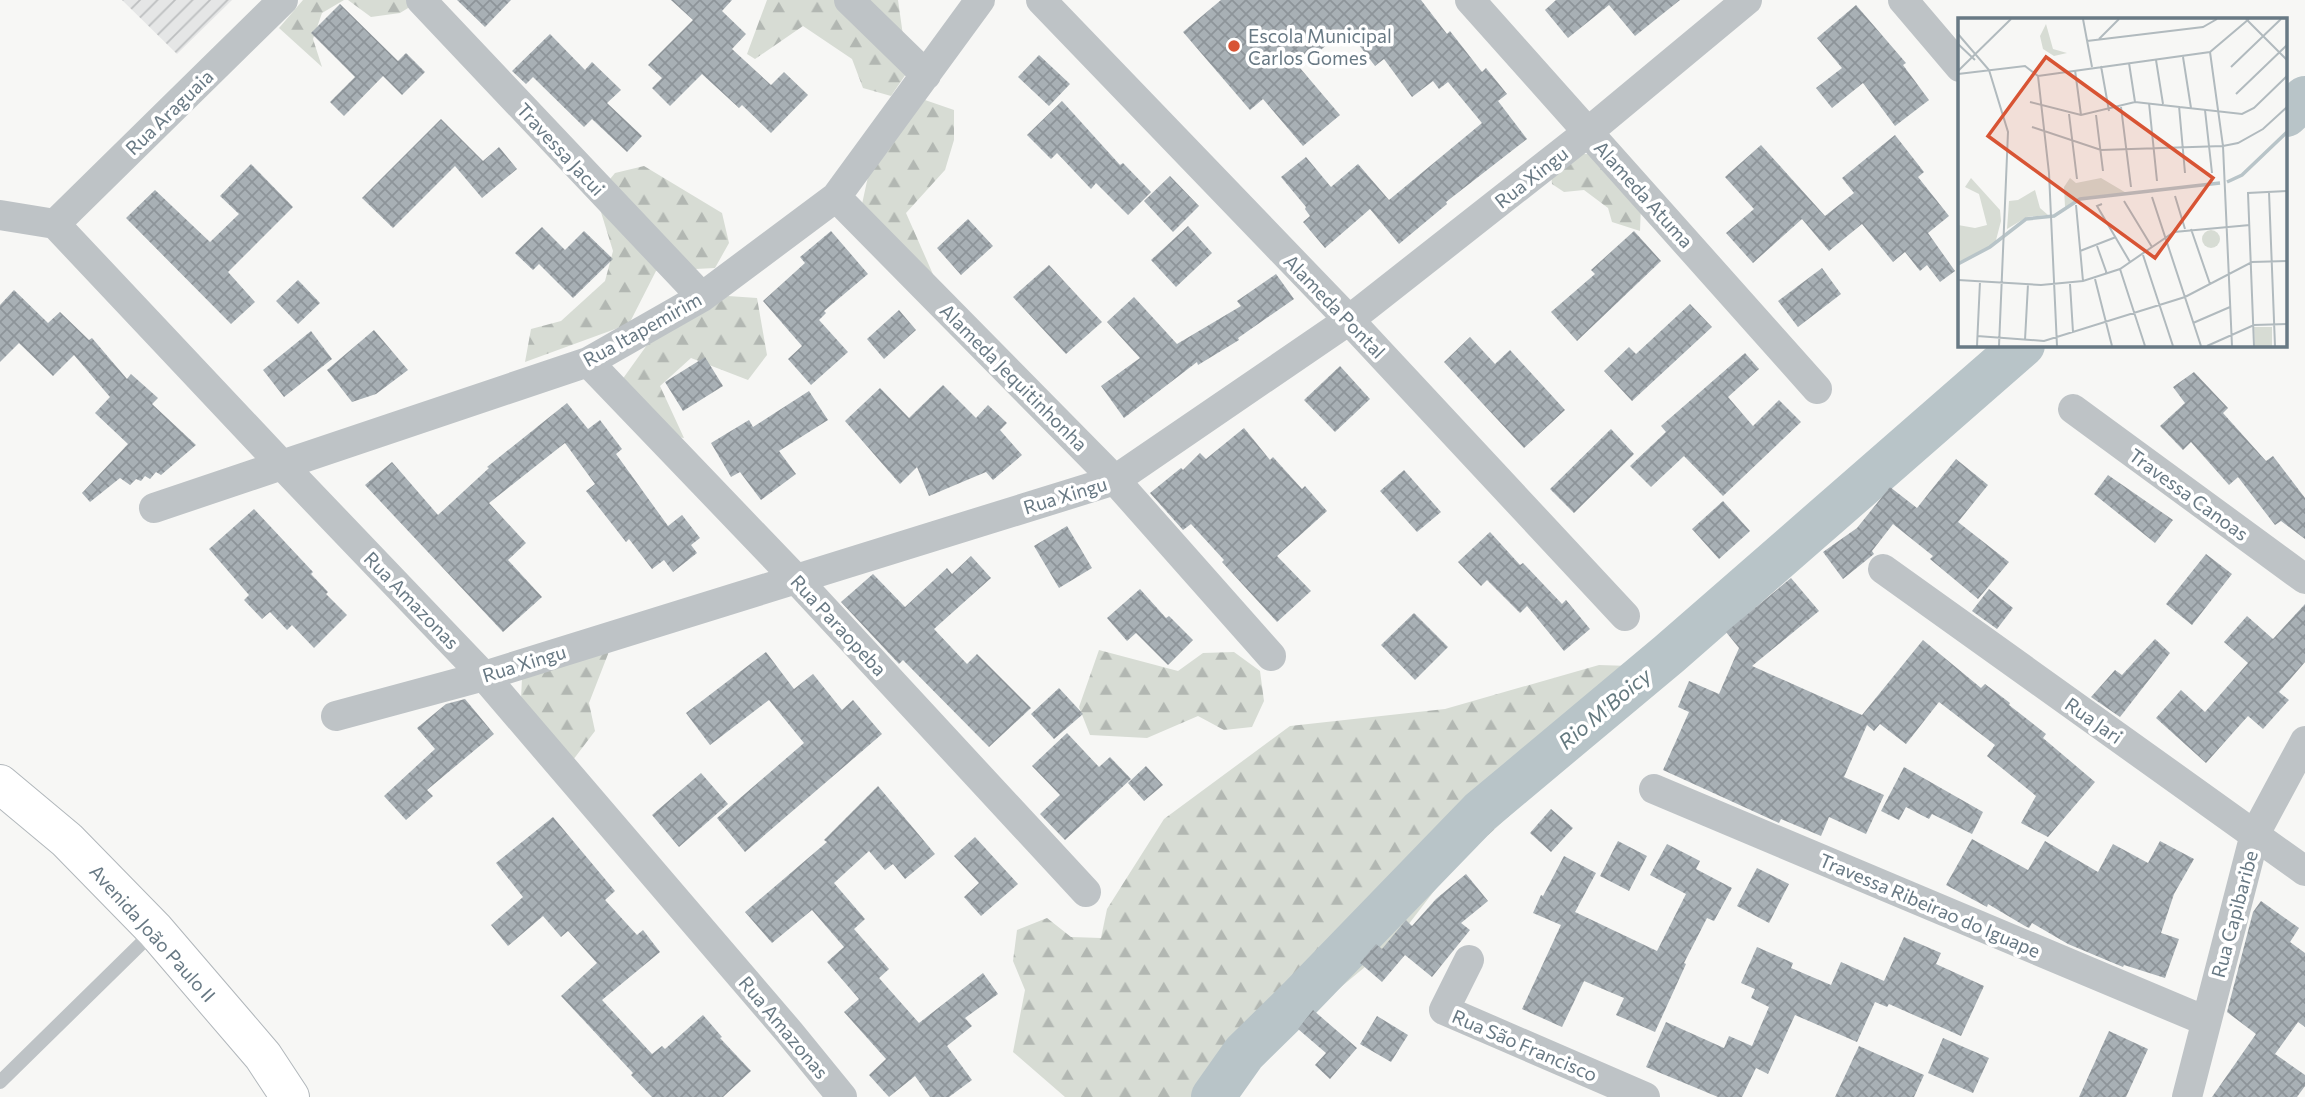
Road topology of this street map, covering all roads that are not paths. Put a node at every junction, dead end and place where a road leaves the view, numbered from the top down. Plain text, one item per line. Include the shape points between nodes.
1 (284, 0) edge
2 (421, 0) edge
3 (849, 0) edge
4 (980, 0) edge
5 (1041, 0) edge
6 (1470, 0) edge
7 (1747, 0) edge
8 (1903, 0) edge
9 (1958, 65) edge
10 (926, 75) junction
11 (1588, 132) junction
12 (836, 197) junction
13 (0, 215) edge
14 (55, 224) junction
15 (702, 297) junction
16 (1349, 320) junction
17 (588, 362) junction
18 (1817, 389) dead end
19 (2073, 409) dead end
20 (283, 466) junction
21 (1115, 480) junction
22 (155, 508) dead end
23 (1883, 569) dead end
24 (2305, 579) edge
25 (797, 580) junction
26 (1625, 616) dead end
27 (1271, 656) dead end
28 (485, 676) junction
29 (336, 716) dead end
30 (2305, 741) edge
31 (0, 784) edge
32 (1654, 789) dead end
33 (2255, 834) junction
34 (2305, 870) edge
35 (1086, 892) dead end
36 (155, 930) junction
37 (1469, 960) dead end
38 (2206, 1021) junction
39 (0, 1082) edge
40 (290, 1097) edge
41 (842, 1097) edge
42 (1645, 1097) edge
43 (2187, 1097) edge

1 - 14 street, Rua Araguaia
2 - 15 street, Travessa Jacui
3 - 10 street
4 - 10 street, Rua Itapemirim
5 - 16 street, Alameda Pontal
6 - 11 street, Alameda Atuma
7 - 11 street, Rua Xingu
8 - 9 street
10 - 12 street, Rua Itapemirim
11 - 16 street, Rua Xingu
11 - 18 street, Alameda Atuma
12 - 15 street, Rua Itapemirim
12 - 21 street, Alameda Jequitinhonha
13 - 14 street
14 - 20 street, Rua Amazonas
15 - 17 street, Rua Itapemirim
16 - 21 street, Rua Xingu
16 - 26 street, Alameda Pontal
17 - 20 street, Rua Itapemirim
17 - 25 street, Rua Paraopeba
19 - 24 street, Travessa Canoas
20 - 22 street, Rua Itapemirim
20 - 28 street, Rua Amazonas
21 - 25 street, Rua Xingu
21 - 27 street, Alameda Jequitinhonha
23 - 33 street, Rua Jari
25 - 28 street, Rua Xingu
25 - 35 street, Rua Paraopeba
28 - 29 street, Rua Xingu
28 - 41 street, Rua Amazonas
30 - 33 street, Rua Capibaribe
31 - 36 main road, Avenida João Paulo II via 67,840
32 - 38 street, Travessa Ribeirao do Iguape
33 - 34 street, Rua Jari
33 - 38 street, Rua Capibaribe
36 - 39 lane
36 - 40 main road, Avenida João Paulo II via 263,1056
37 - 42 street, Rua São Francisco via 1444,1010
38 - 43 street, Rua Capibaribe

